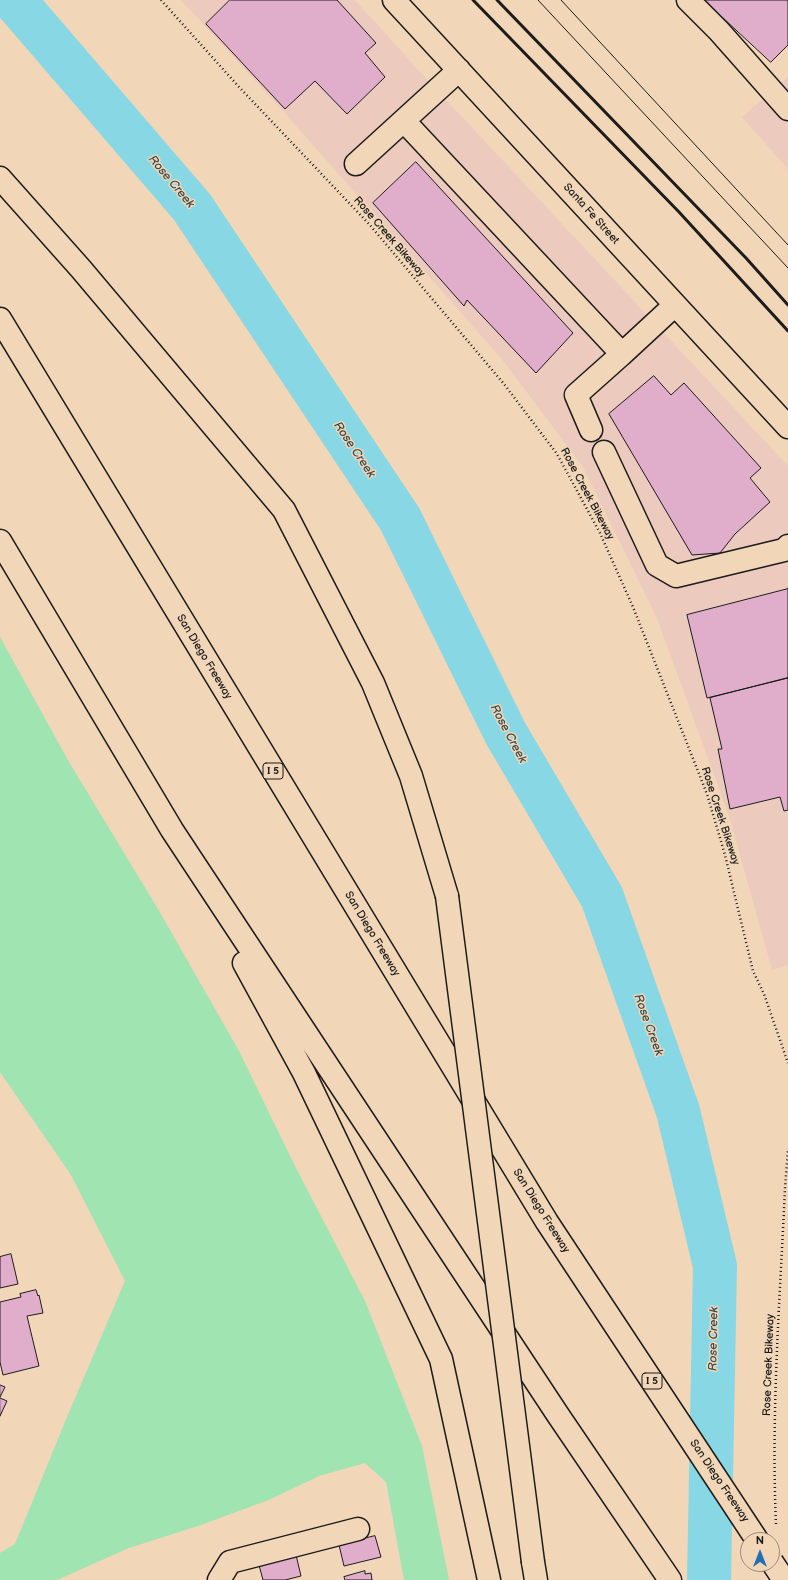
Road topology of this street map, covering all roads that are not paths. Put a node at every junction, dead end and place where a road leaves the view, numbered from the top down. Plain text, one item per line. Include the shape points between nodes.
1 (394, 0) edge
2 (688, 0) edge
3 (459, 70) junction
4 (788, 109) edge
5 (404, 121) junction
6 (356, 164) dead end
7 (0, 178) edge
8 (675, 305) junction
9 (0, 319) edge
10 (622, 354) junction
11 (788, 427) edge
12 (591, 430) dead end
13 (604, 452) dead end
14 (0, 541) edge
15 (788, 546) edge
16 (172, 830) junction
17 (358, 1529) dead end
18 (753, 1532) edge
19 (534, 1571) edge
20 (219, 1580) edge
21 (489, 1580) edge
22 (670, 1580) edge

1 - 3 main road, Santa Fe Street
2 - 4 main road
3 - 5 main road
3 - 8 main road, Santa Fe Street
5 - 6 main road
5 - 10 main road
7 - 19 main road, bridge via 81,269 284,510 373,683 411,776 447,896
8 - 10 main road
8 - 11 main road, Santa Fe Street
9 - 18 main road, San Diego Freeway / I 5 via 547,1222
10 - 12 main road via 576,394
13 - 15 main road via 657,566 676,576 784,550
14 - 16 main road
16 - 21 main road via 304,1073 442,1359
16 - 22 main road via 558,1415
17 - 20 main road via 230,1562

